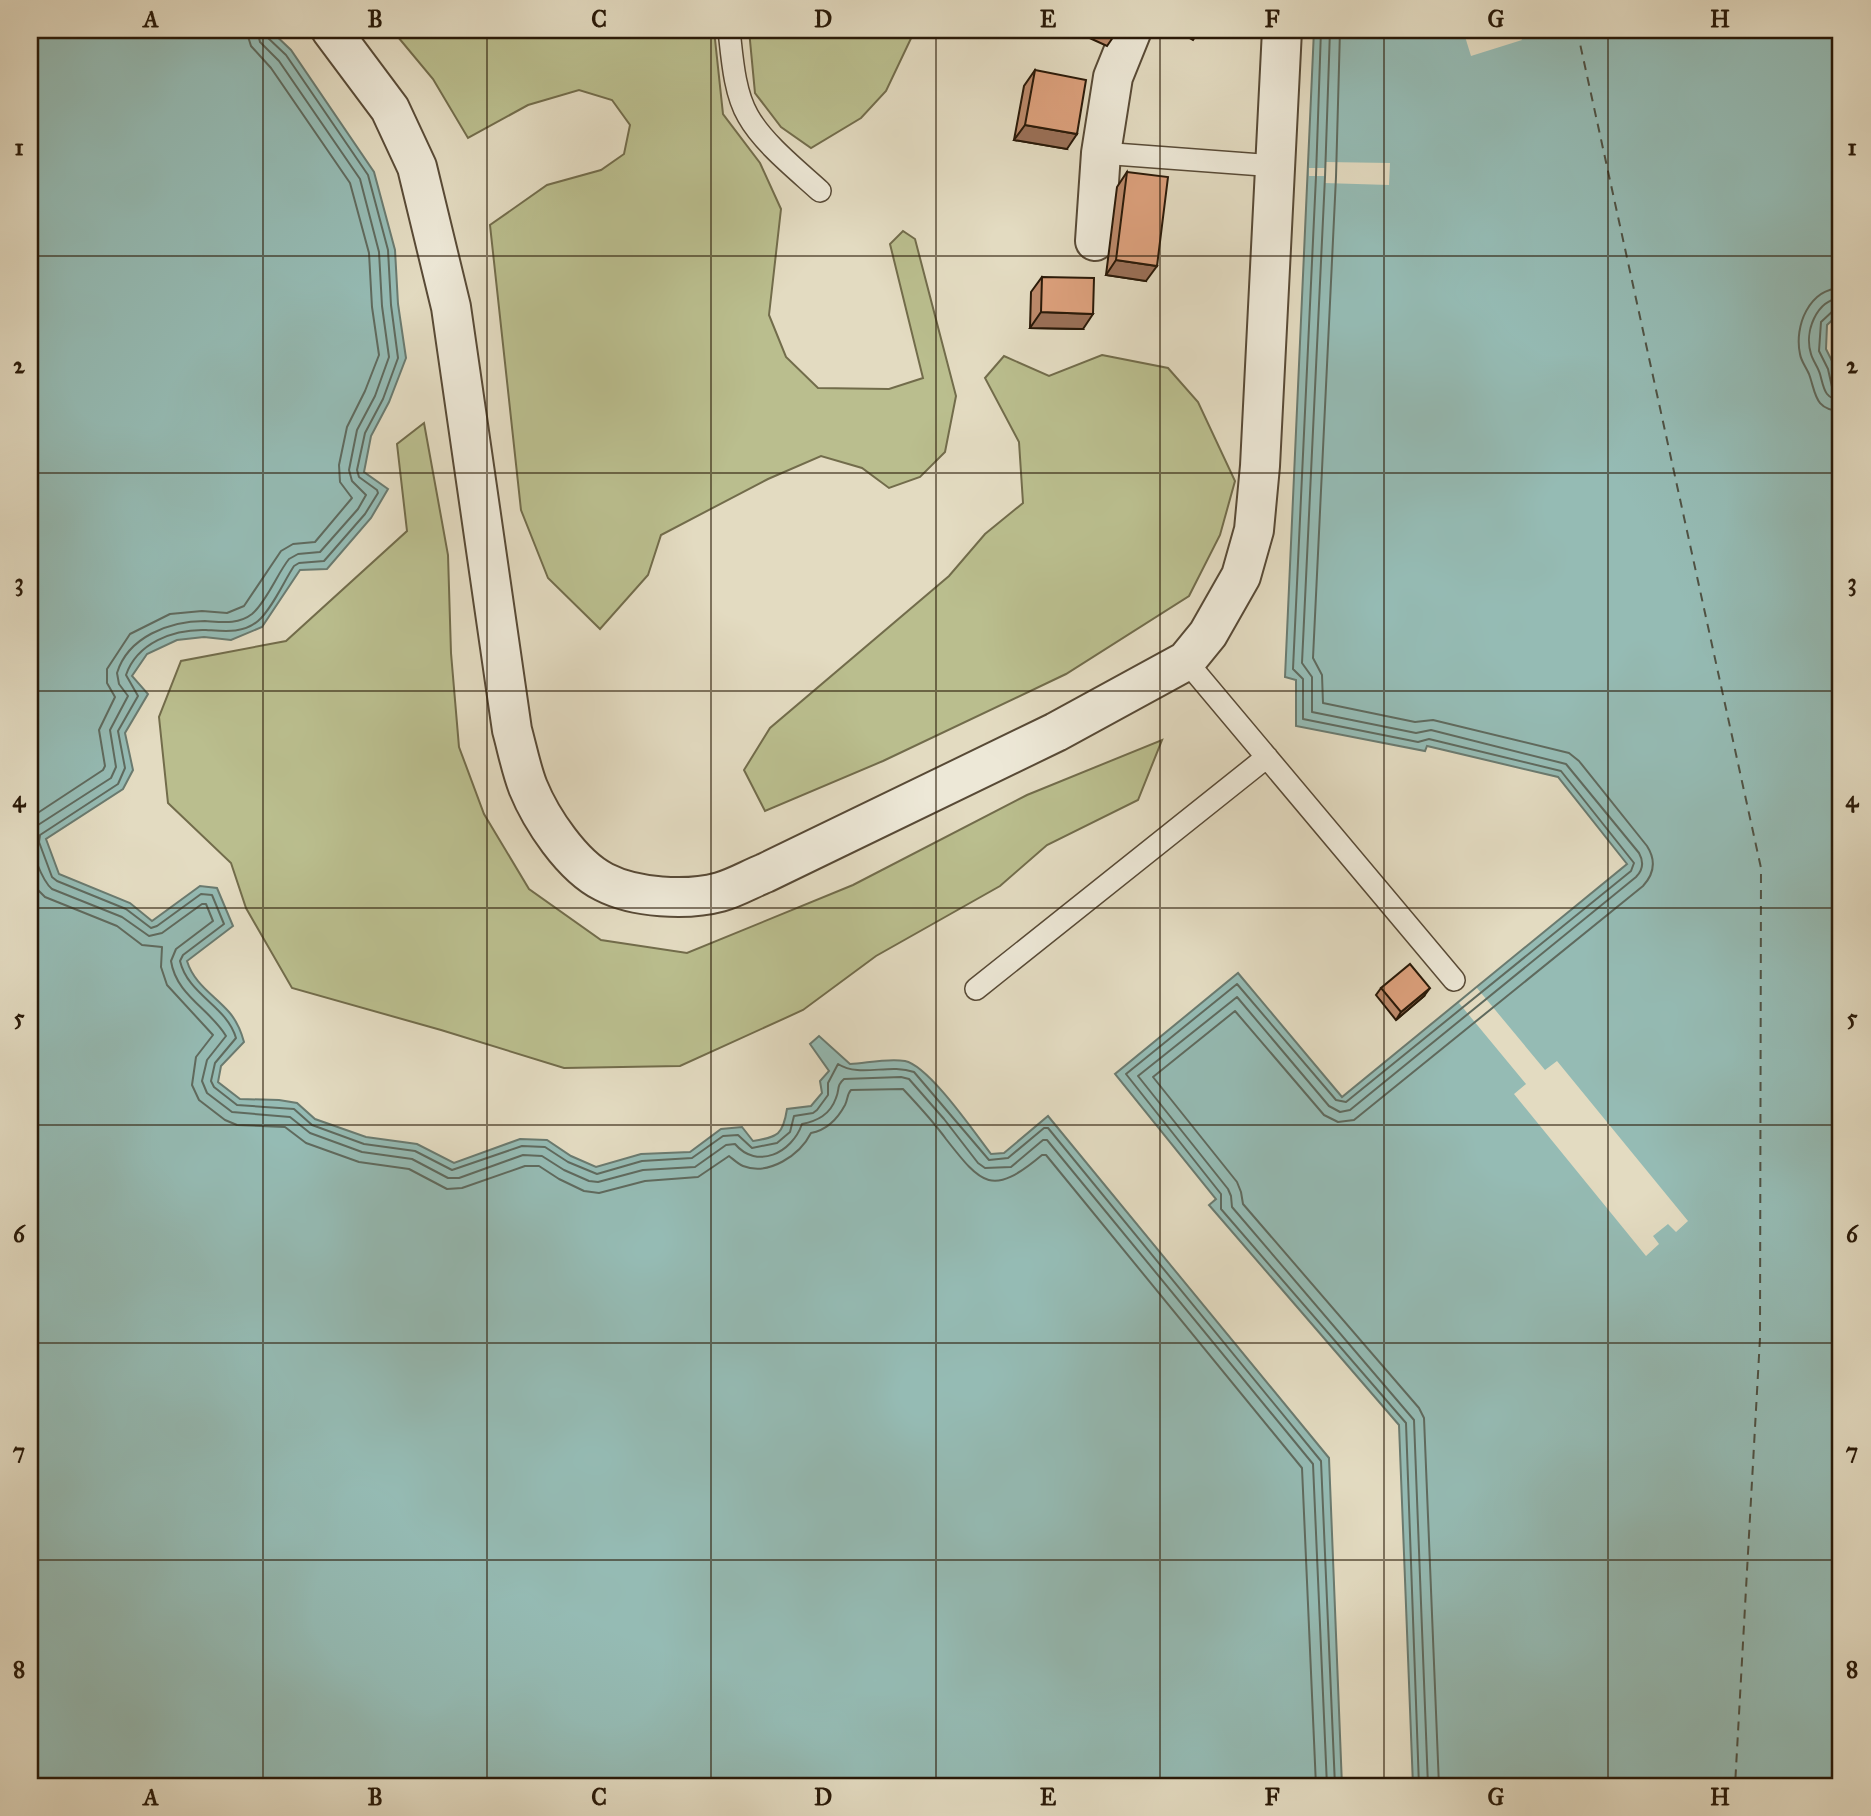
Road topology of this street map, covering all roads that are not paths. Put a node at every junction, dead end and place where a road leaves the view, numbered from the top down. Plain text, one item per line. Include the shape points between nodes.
1 (729, 30) edge
2 (1132, 30) edge
3 (1282, 30) edge
4 (340, 32) edge
5 (1101, 153) junction
6 (1276, 166) junction
7 (820, 191) dead end
8 (1095, 241) dead end
9 (1186, 661) junction
10 (1267, 757) junction
11 (1454, 980) dead end
12 (976, 989) dead end

1 - 7 lane via 734,72 747,115 779,154
2 - 5 street via 1113,77
3 - 6 street
4 - 9 street via 390,110 417,167 451,307 512,730 528,787 545,821 575,860 604,882 678,898 720,892 1056,732
5 - 6 lane
5 - 8 street
6 - 9 street via 1254,530 1241,576 1208,634
9 - 10 lane
10 - 11 lane
10 - 12 lane

